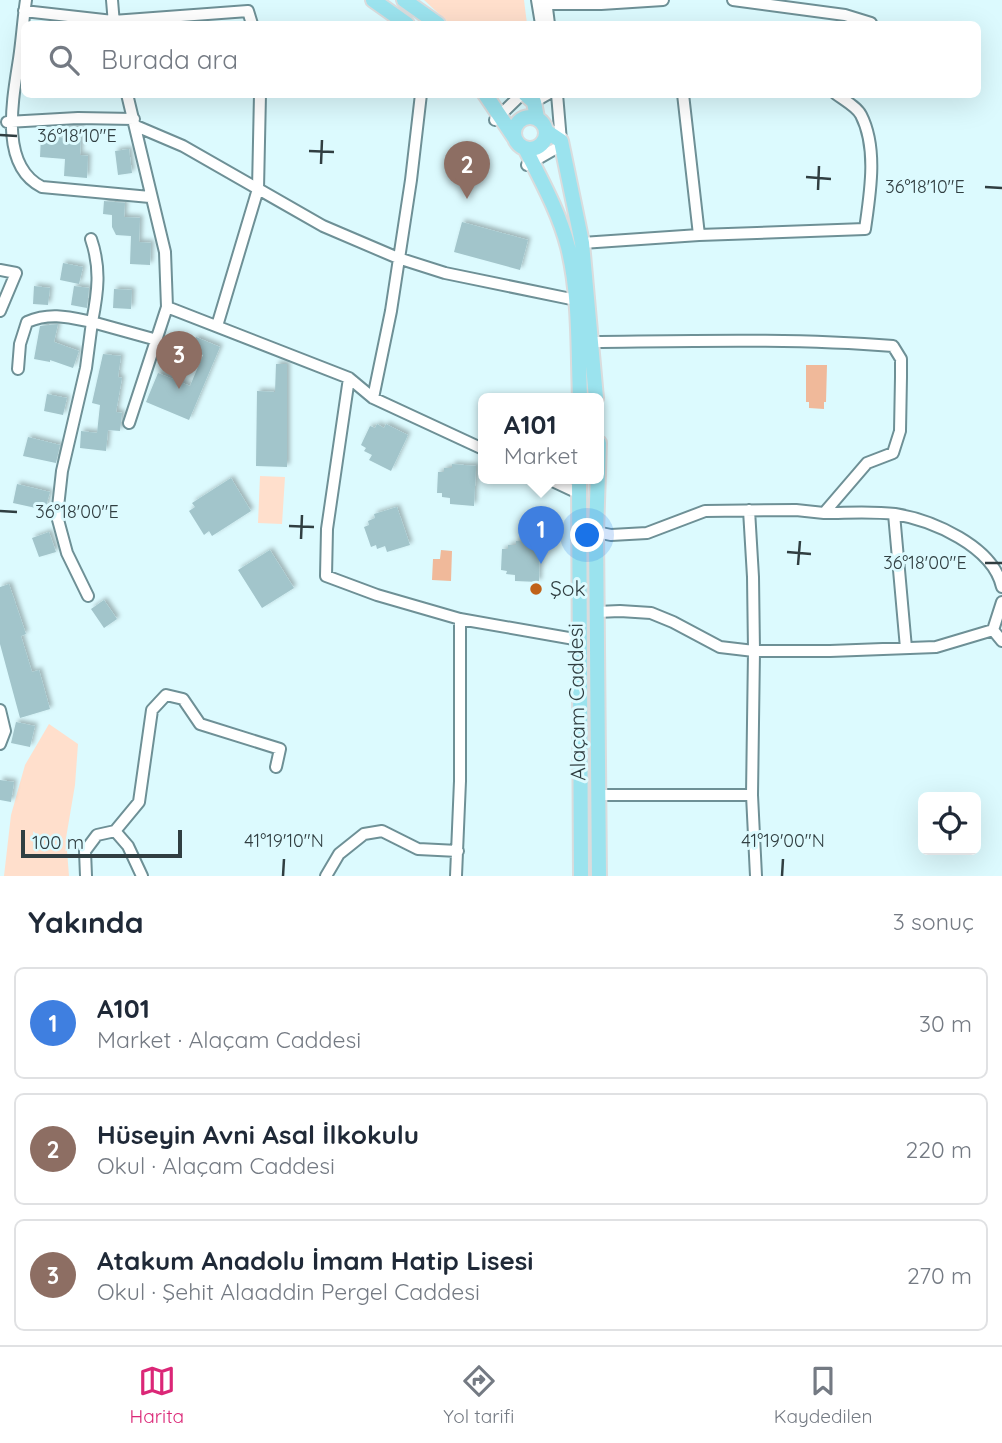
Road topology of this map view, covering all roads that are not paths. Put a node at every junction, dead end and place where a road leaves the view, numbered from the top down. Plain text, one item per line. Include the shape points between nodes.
1 (112, 0) edge
2 (373, 0) edge
3 (404, 0) edge
4 (663, 0) edge
5 (733, 0) edge
6 (542, 2) edge
7 (247, 5) edge
8 (25, 6) edge
9 (104, 21) edge
10 (114, 21) edge
11 (129, 21) edge
12 (403, 21) edge
13 (434, 21) edge
14 (541, 21) edge
15 (549, 21) edge
16 (864, 21) edge
17 (21, 42) edge
18 (128, 98) edge
19 (260, 98) edge
20 (421, 98) edge
21 (487, 98) edge
22 (526, 98) edge
23 (527, 98) edge
24 (557, 98) edge
25 (683, 98) edge
26 (850, 99) edge
27 (497, 118) junction
28 (537, 118) junction
29 (7, 122) junction
30 (135, 122) junction
31 (546, 131) junction
32 (514, 137) junction
33 (561, 143) junction
34 (525, 148) junction
35 (529, 164) junction
36 (258, 190) junction
37 (150, 197) junction
38 (699, 235) junction
39 (91, 239) dead end
40 (582, 243) junction
41 (398, 258) junction
42 (0, 270) edge
43 (576, 300) junction
44 (167, 307) junction
45 (0, 311) edge
46 (92, 322) junction
47 (217, 326) junction
48 (157, 340) junction
49 (592, 342) junction
50 (18, 369) dead end
51 (349, 378) junction
52 (580, 393) edge
53 (596, 393) edge
54 (373, 398) junction
55 (129, 423) dead end
56 (478, 447) edge
57 (598, 484) edge
58 (579, 486) edge
59 (749, 510) junction
60 (824, 513) junction
61 (894, 514) junction
62 (596, 532) junction
63 (1002, 587) edge
64 (88, 596) dead end
65 (1002, 603) edge
66 (597, 612) junction
67 (460, 619) junction
68 (993, 630) junction
69 (580, 640) junction
70 (1002, 641) edge
71 (906, 648) junction
72 (754, 652) junction
73 (0, 710) edge
74 (0, 744) edge
75 (275, 767) dead end
76 (599, 795) junction
77 (752, 795) junction
78 (115, 831) junction
79 (458, 851) junction
80 (86, 876) edge
81 (142, 876) edge
82 (326, 876) edge
83 (456, 876) edge
84 (581, 876) edge
85 (599, 876) edge
86 (756, 876) edge

1 - 10 street
2 - 12 main road
3 - 13 main road
4 - 6 street
5 - 16 street
6 - 14 street
6 - 15 street
7 - 11 street
8 - 9 street
17 - 29 street
18 - 30 street
19 - 36 street
20 - 41 street
21 - 27 main road
22 - 27 street
23 - 28 main road
24 - 33 street
25 - 38 street
26 - 38 street via 866,128 873,171 865,229
27 - 32 main road
28 - 31 main road
28 - 32 main road via 522,118
29 - 30 street via 78,118
29 - 37 street via 8,148 18,173 29,182
30 - 36 street
30 - 37 street
31 - 33 main road
31 - 34 main road via 540,145
32 - 34 main road
33 - 35 street
33 - 40 main road
34 - 35 main road
35 - 43 main road via 551,200 568,246
36 - 41 street via 323,226
36 - 47 street
37 - 44 street via 165,252
38 - 40 street
39 - 46 street via 98,259
40 - 49 main road
41 - 43 street via 445,273
41 - 54 street
42 - 45 street via 16,273
43 - 52 main road
44 - 47 street
44 - 48 street
46 - 48 street
46 - 50 street via 58,314 27,322
46 - 64 street via 57,516
47 - 51 street
48 - 55 street
49 - 53 main road
49 - 60 street via 893,346 901,359 901,377 900,431 893,453 867,463
51 - 54 street
51 - 67 street via 327,529 326,576
54 - 56 street
57 - 62 main road, Alaçam Caddesi
58 - 69 main road, Alaçam Caddesi
59 - 60 street
59 - 62 street via 705,511 647,533
59 - 72 street
60 - 61 street
61 - 63 street via 931,522 968,543 990,562
61 - 71 street
62 - 66 main road, Alaçam Caddesi
65 - 68 street
66 - 72 street via 651,613 720,647
66 - 76 main road, Alaçam Caddesi
67 - 69 street
67 - 79 street
68 - 70 street
68 - 71 street via 936,647
69 - 84 main road, Alaçam Caddesi
71 - 72 street
72 - 77 street
73 - 74 street via 5,731
75 - 78 street via 279,749 200,724 183,699 166,695 152,710 139,802
76 - 77 street
76 - 85 main road, Alaçam Caddesi
77 - 86 street
78 - 80 street via 97,835 85,851
78 - 81 street
79 - 82 street via 418,849 382,831 364,834 339,854
79 - 83 street

